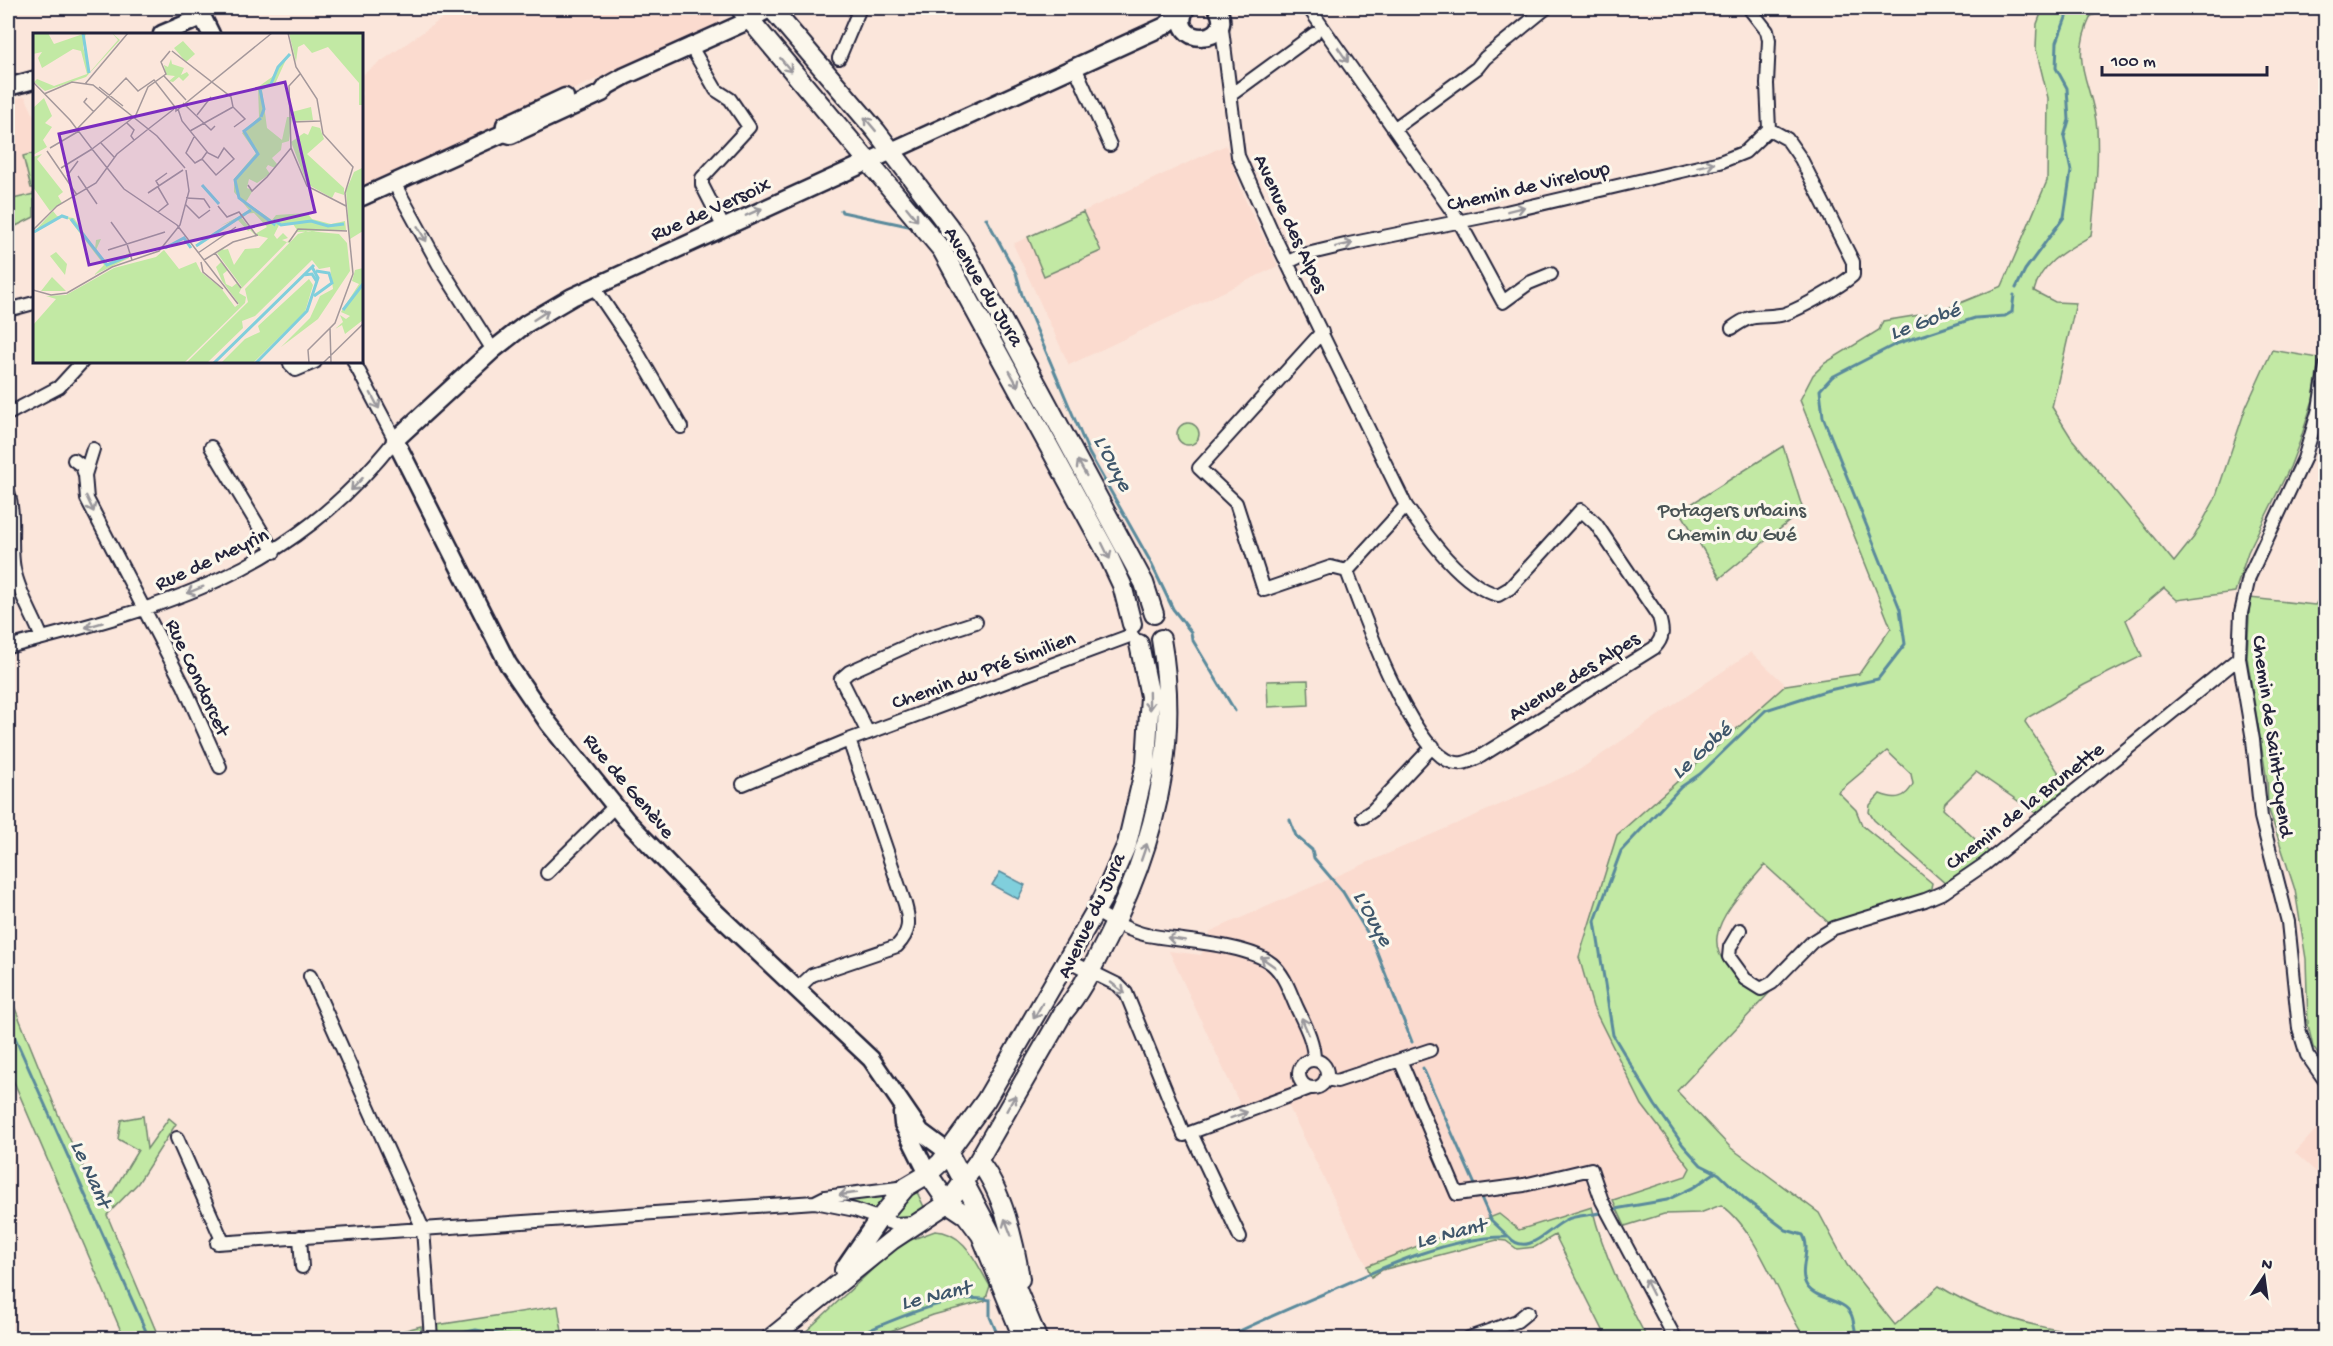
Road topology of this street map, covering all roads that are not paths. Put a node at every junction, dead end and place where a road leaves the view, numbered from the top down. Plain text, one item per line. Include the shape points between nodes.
1 (771, 8) edge
2 (860, 8) edge
3 (1309, 8) edge
4 (1546, 8) edge
5 (1749, 8) edge
6 (1185, 9) edge
7 (200, 12) edge
8 (1221, 13) edge
9 (744, 14) edge
10 (1165, 26) junction
11 (164, 33) edge
12 (210, 33) edge
13 (1314, 34) dead end
14 (1195, 35) junction
15 (690, 45) junction
16 (1226, 57) junction
17 (839, 58) dead end
18 (1075, 67) junction
19 (33, 80) edge
20 (8, 87) edge
21 (1232, 94) junction
22 (1395, 128) junction
23 (1770, 129) junction
24 (1110, 145) dead end
25 (891, 151) junction
26 (868, 161) junction
27 (394, 183) junction
28 (363, 197) edge
29 (1459, 220) junction
30 (723, 226) junction
31 (1288, 262) junction
32 (1551, 274) dead end
33 (593, 286) junction
34 (33, 303) edge
35 (8, 310) edge
36 (1732, 328) dead end
37 (1322, 332) junction
38 (494, 350) junction
39 (81, 363) edge
40 (313, 363) edge
41 (355, 363) edge
42 (290, 364) dead end
43 (2325, 366) edge
44 (2322, 410) edge
45 (8, 414) edge
46 (681, 427) dead end
47 (395, 440) junction
48 (211, 447) dead end
49 (93, 448) dead end
50 (74, 460) dead end
51 (85, 475) junction
52 (8, 490) edge
53 (1406, 506) junction
54 (274, 552) junction
55 (1347, 571) junction
56 (145, 609) junction
57 (1154, 614) junction
58 (976, 622) dead end
59 (1134, 634) junction
60 (42, 638) junction
61 (1161, 639) junction
62 (8, 648) edge
63 (2239, 658) junction
64 (868, 733) junction
65 (849, 740) junction
66 (1433, 746) junction
67 (220, 767) dead end
68 (743, 784) dead end
69 (615, 806) junction
70 (1363, 817) dead end
71 (547, 873) dead end
72 (1096, 912) junction
73 (1115, 922) junction
74 (1740, 930) dead end
75 (1067, 960) junction
76 (1090, 972) junction
77 (310, 976) dead end
78 (797, 989) junction
79 (1430, 1050) dead end
80 (1314, 1060) junction
81 (1400, 1060) junction
82 (1327, 1079) junction
83 (2325, 1083) edge
84 (1310, 1088) junction
85 (901, 1106) junction
86 (1188, 1134) junction
87 (177, 1138) dead end
88 (948, 1152) junction
89 (978, 1161) junction
90 (928, 1174) junction
91 (964, 1182) junction
92 (906, 1186) junction
93 (815, 1202) junction
94 (948, 1203) junction
95 (879, 1220) junction
96 (924, 1221) junction
97 (423, 1229) junction
98 (300, 1237) junction
99 (1240, 1237) dead end
100 (302, 1267) dead end
101 (830, 1289) junction
102 (1024, 1304) junction
103 (1528, 1312) dead end
104 (431, 1332) edge
105 (771, 1338) edge
106 (1023, 1338) edge
107 (1037, 1338) edge
108 (1469, 1338) edge
109 (1675, 1338) edge

1 - 9 street
25 -> 1 main road, Avenue du Jura
2 - 17 street
3 -> 22 street
4 - 22 street via 1478,68
5 - 23 street via 1767,31 1769,40
6 - 10 street, Rue de Versoix
6 - 14 street via 1183,22
7 - 11 street
7 - 12 street
8 - 14 street via 1216,32
8 - 16 street, Avenue des Alpes
9 - 15 street
9 -> 26 main road, Avenue du Jura
10 - 14 street
10 - 18 street, Rue de Versoix
13 - 21 street
14 - 16 street via 1216,45
15 - 27 street via 607,86 602,93
15 - 30 street via 716,90 730,99 749,127 702,178
16 - 21 street, Avenue des Alpes
18 - 24 street
18 - 25 street, Rue de Versoix
19 - 20 street
21 - 31 street, Avenue des Alpes via 1238,156
22 - 29 street
29 -> 23 street, Chemin de Vireloup via 1720,162 1745,152
23 - 36 street via 1787,139 1801,159 1852,262 1853,275 1792,311 1748,316
25 - 26 street, Rue de Versoix
57 -> 25 main road, Avenue du Jura via 1144,583 959,240
30 -> 26 street, Rue de Versoix
26 -> 59 main road, Avenue du Jura via 952,266 1107,553 1122,585
27 - 28 street
27 -> 38 street via 439,265
31 -> 29 street, Chemin de Vireloup via 1302,255
29 - 32 street via 1503,302 1528,283
30 - 33 street, Rue de Versoix
31 - 37 street, Avenue des Alpes
38 -> 33 street, Rue de Versoix via 548,310
33 - 46 street
34 - 35 street
37 - 53 street, Avenue des Alpes
37 - 55 street via 1199,468 1236,503 1264,590 1331,567
38 - 47 street, Rue de Versoix
39 - 45 street via 59,387
40 - 42 street via 296,370
41 -> 47 street
43 - 44 street, Chemin de Saint-Oyend
44 - 63 street, Chemin de Saint-Oyend via 2299,474 2249,577 2241,613
47 -> 54 street, Rue de Meyrin via 332,509
47 - 69 street, Rue de Genève via 508,664 549,724
48 - 54 street
49 - 51 street, Rue Condorcet
50 - 51 street, Rue Condorcet
51 -> 56 street, Rue Condorcet via 87,499
52 - 60 street via 18,586
53 - 55 street
53 - 66 street, Avenue des Alpes via 1431,541 1471,581 1498,595 1510,588 1581,510 1596,524 1662,627 1660,641 1654,648 1481,756 1463,764 1446,760
54 -> 56 street, Rue de Meyrin via 226,577
55 - 66 street, Avenue des Alpes via 1400,699 1412,723
56 -> 60 street, Rue de Meyrin
56 - 67 street, Rue Condorcet
57 - 59 main road via 1143,614
57 - 61 main road via 1164,627
58 - 64 street via 918,641 841,679
59 - 61 main road via 1150,646
59 - 64 street, Chemin du Pré Similien
59 -> 72 main road, Avenue du Jura via 1150,696 1142,788 1127,844
60 - 62 street, Rue de Meyrin
73 -> 61 main road, Avenue du Jura via 1145,849 1162,786 1168,711
63 - 74 street, Chemin de la Brunette via 1985,864 1944,892 1834,928 1812,942 1772,983 1761,989 1745,980 1728,957
63 - 83 street, Chemin de Saint-Oyend via 2261,817 2288,922 2299,1029 2307,1054
64 - 65 street, Chemin du Pré Similien
65 - 68 street, Chemin du Pré Similien
65 - 78 street via 905,904 909,929 897,946 812,975
66 - 70 street
69 - 71 street
69 - 78 street, Rue de Genève via 699,896
72 - 73 street
72 - 75 main road, Avenue du Jura
73 - 76 main road, Avenue du Jura
80 -> 73 street via 1306,1027 1281,974 1271,963 1224,946 1146,934
75 - 76 street
75 -> 88 main road, Avenue du Jura via 986,1100
76 -> 86 street via 1126,993
89 -> 76 main road, Avenue du Jura
77 - 97 street
78 - 85 street, Rue de Genève via 871,1059
79 - 81 street
80 - 82 street via 1324,1065
80 - 84 street via 1299,1070 1302,1083
81 - 82 street via 1337,1081
109 -> 81 street via 1602,1201 1591,1169 1457,1194
82 - 84 street
86 -> 84 street
85 - 88 street, Rue de Genève via 921,1132
85 - 90 street, Rue de Genève via 903,1124
86 - 99 street
87 - 98 street via 220,1243
88 - 90 main road, Avenue du Jura
88 - 91 main road
89 - 91 main road, Avenue du Jura
102 -> 89 main road via 1015,1244 990,1178
90 - 92 main road, Avenue du Jura
90 - 94 main road
91 - 94 main road, Avenue du Jura
91 - 102 main road
92 -> 93 street via 825,1197
92 - 95 main road
93 - 95 street via 855,1210
93 - 97 street
94 - 96 main road, Avenue du Jura
94 - 106 main road via 966,1215 981,1235
95 - 96 street via 900,1224
95 - 101 main road
96 - 101 main road, Avenue du Jura via 892,1240
97 - 98 street
97 - 104 street
98 - 100 street
101 - 105 main road
102 - 107 main road
103 - 108 street via 1517,1321

